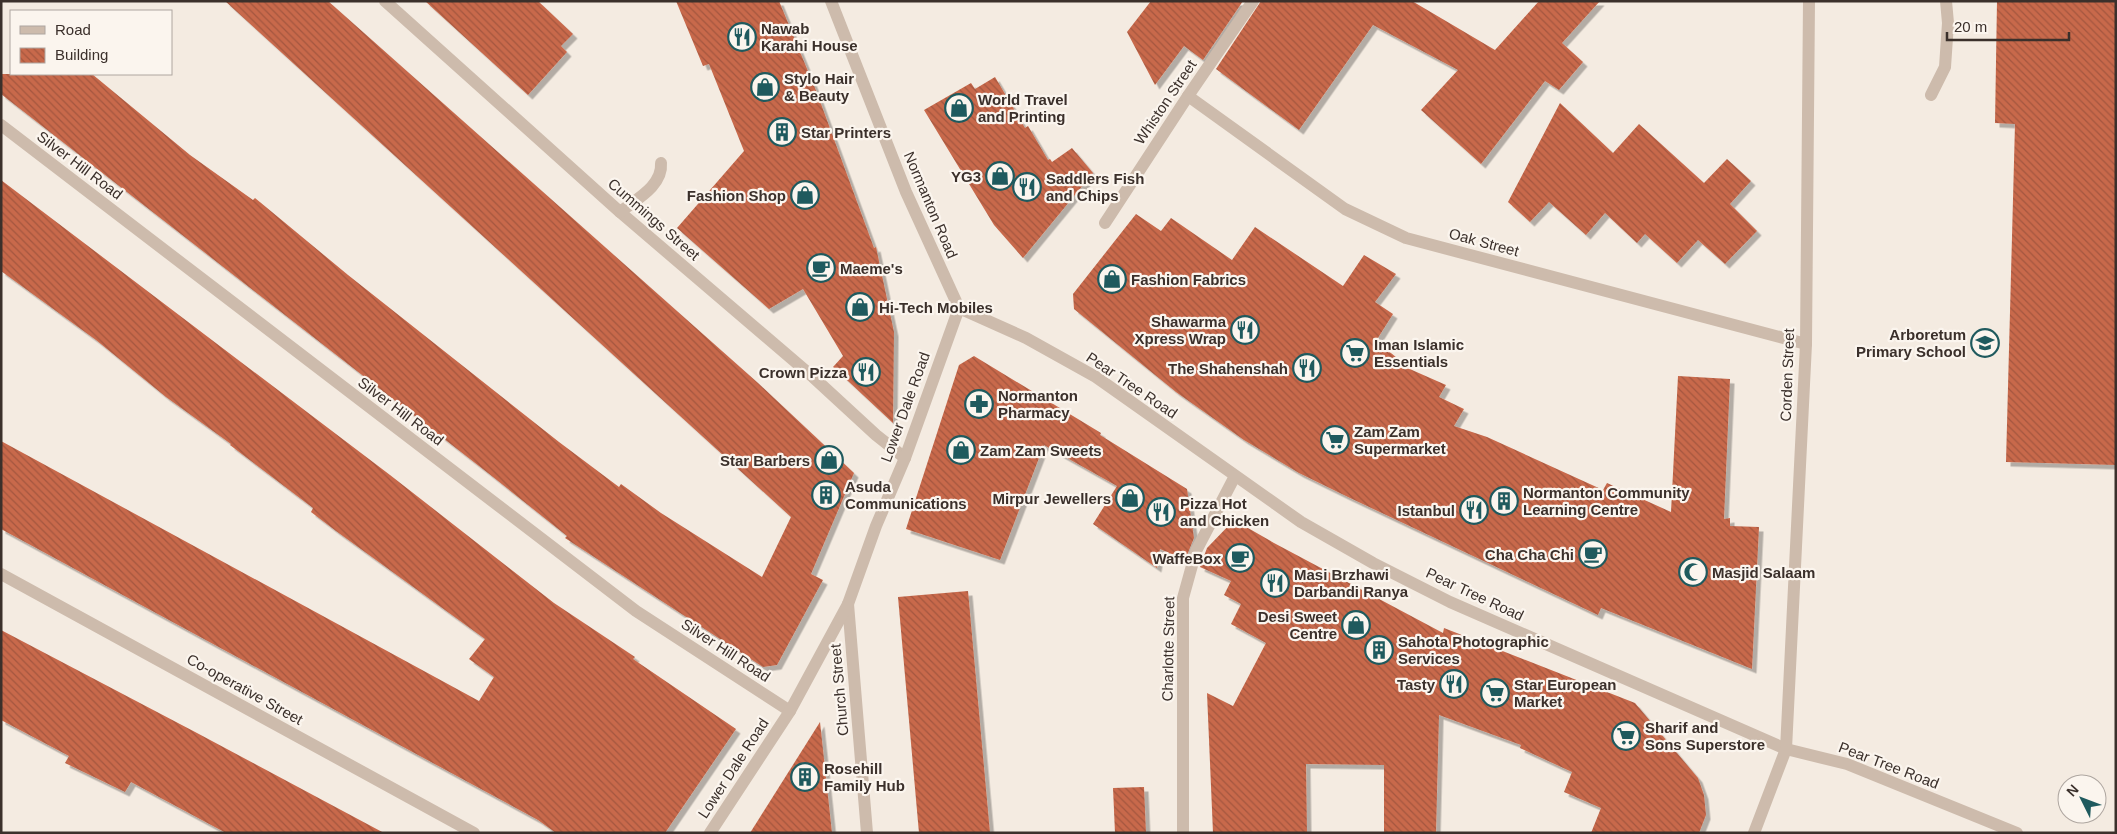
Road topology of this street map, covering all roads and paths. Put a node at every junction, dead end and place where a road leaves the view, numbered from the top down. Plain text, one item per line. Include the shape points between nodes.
1 (385, 1) edge
2 (831, 1) edge
3 (1253, 1) edge
4 (1809, 1) edge
5 (1946, 1) edge
6 (1931, 95) dead end
7 (1188, 96) junction
8 (1, 125) edge
9 (661, 163) dead end
10 (620, 212) junction
11 (1105, 223) dead end
12 (959, 308) junction
13 (1806, 344) junction
14 (905, 458) junction
15 (1234, 476) junction
16 (1, 574) edge
17 (848, 604) junction
18 (790, 711) junction
19 (1786, 749) junction
20 (474, 833) edge
21 (710, 833) edge
22 (867, 833) edge
23 (1183, 833) edge
24 (1754, 833) edge
25 (2017, 833) edge

1 - 10 street, Cummings Street
2 - 12 street, Normanton Road via 906,192
3 - 7 street, Whiston Street
4 - 13 street, Corden Street
5 - 6 street via 1945,67
7 - 11 street, Whiston Street
7 - 13 street, Oak Street via 1345,209 1406,238
8 - 18 street, Silver Hill Road via 636,612
9 - 10 street via 662,172 654,185
10 - 14 street, Cummings Street
12 - 14 street, Lower Dale Road
12 - 15 street, Pear Tree Road via 1026,338 1096,377
13 - 19 street, Corden Street
14 - 17 street, Lower Dale Road
15 - 19 street, Pear Tree Road via 1300,522 1373,564 1442,598
15 - 23 street, Charlotte Street via 1196,551 1183,598
16 - 20 street, Co-operative Street
17 - 18 street, Lower Dale Road
17 - 22 street, Church Street
18 - 21 street, Lower Dale Road
19 - 24 street, Corden Street
19 - 25 street, Pear Tree Road via 1847,764

